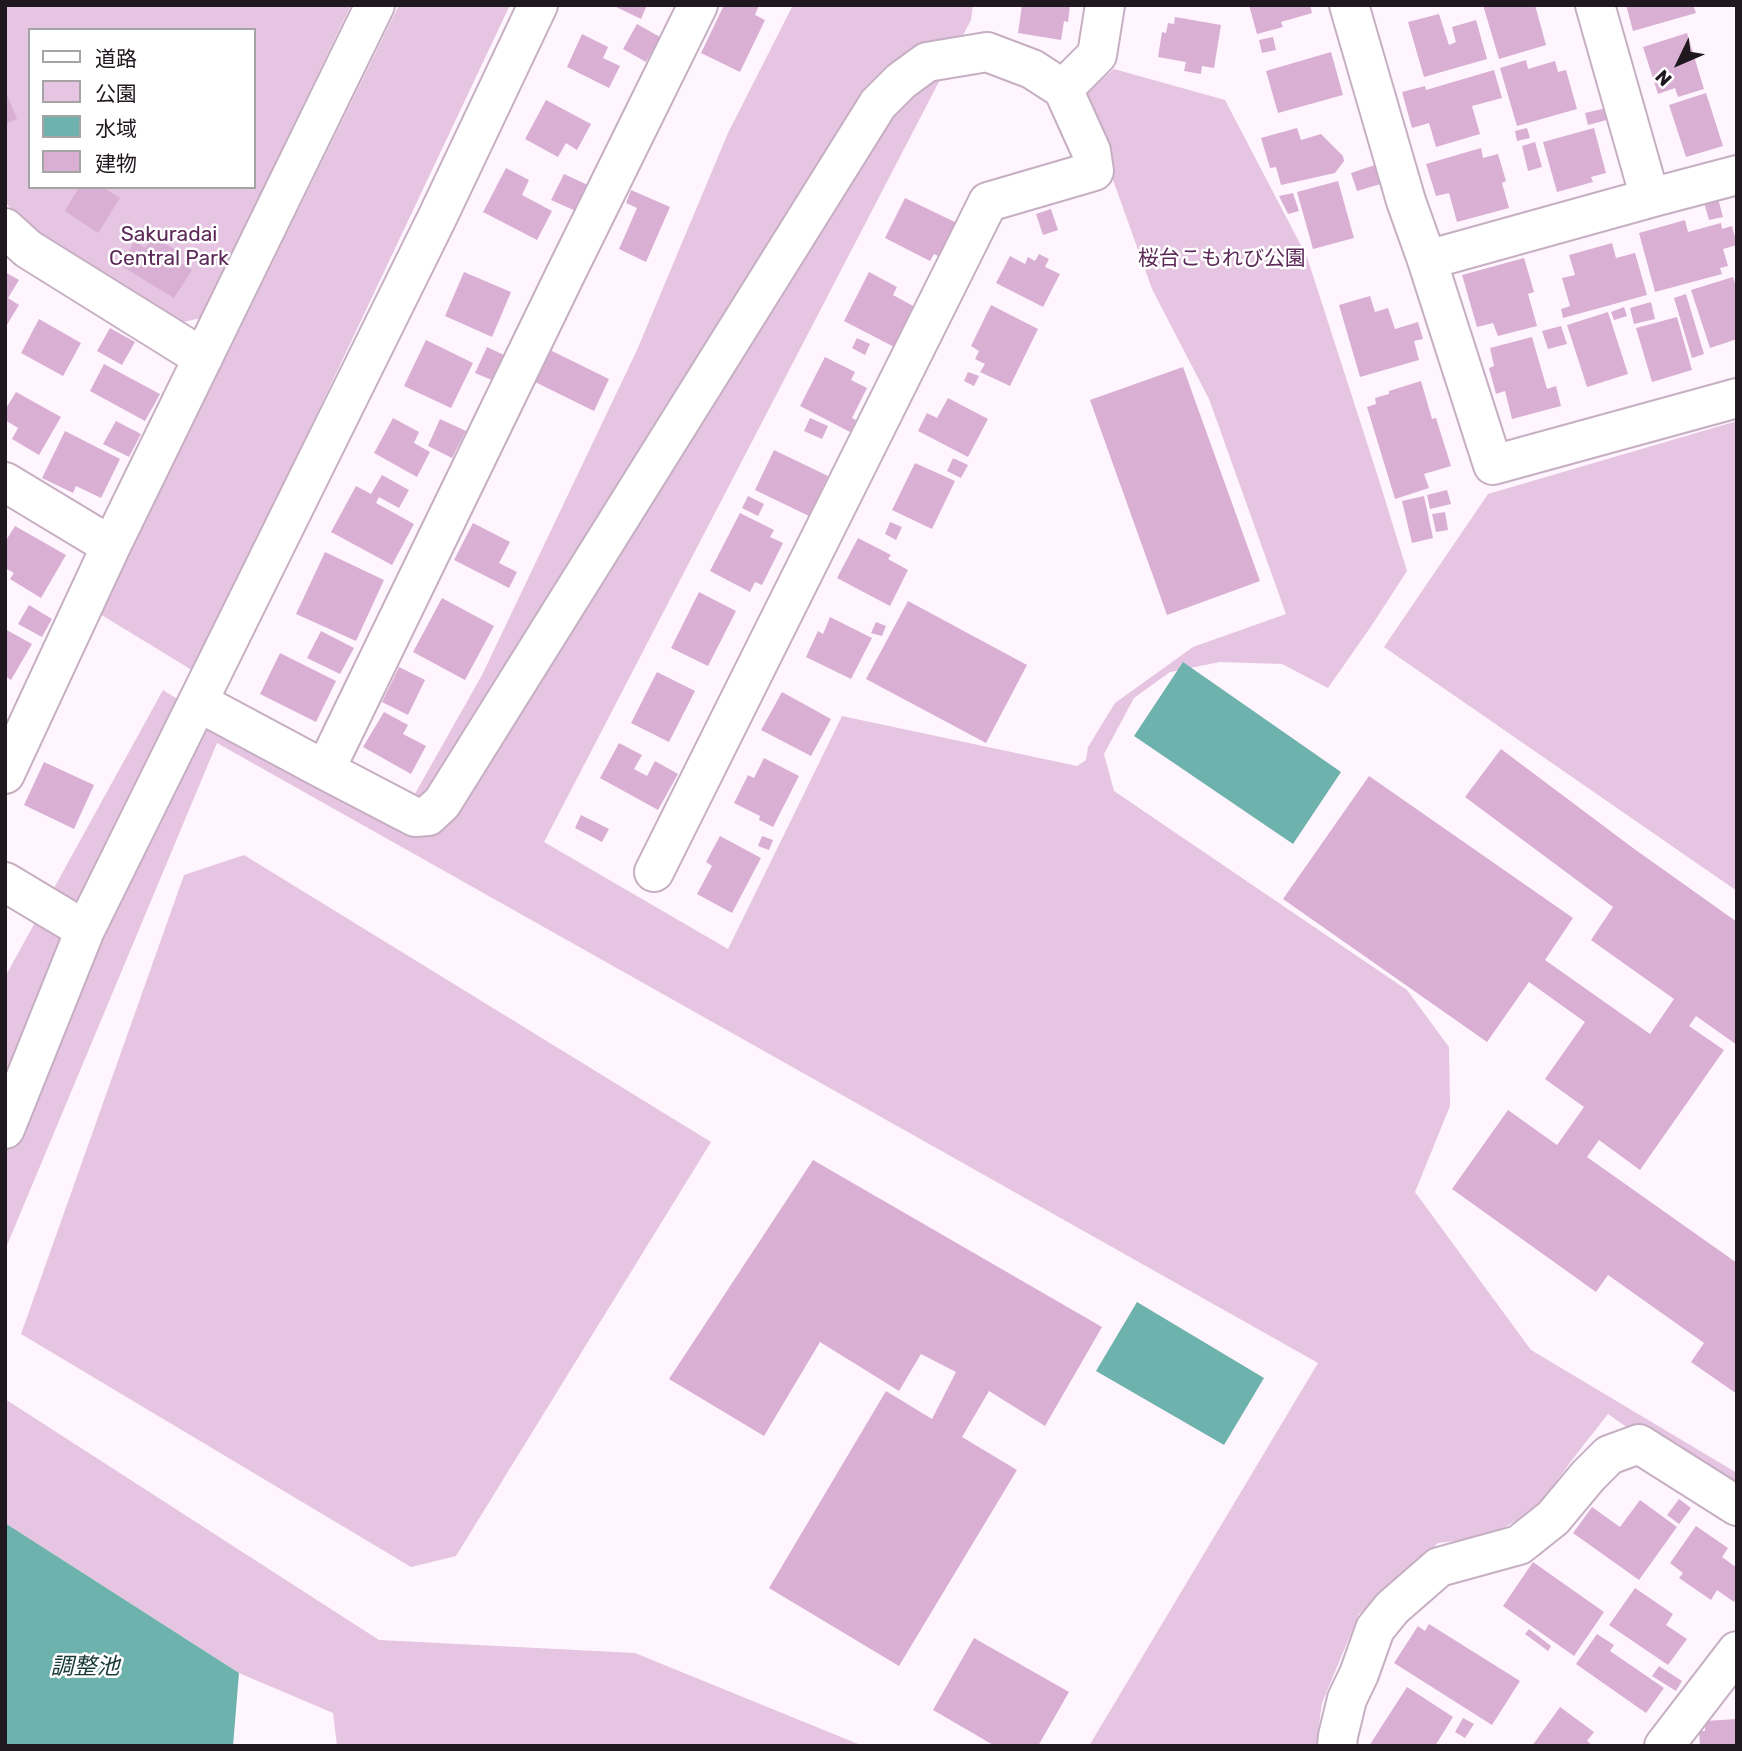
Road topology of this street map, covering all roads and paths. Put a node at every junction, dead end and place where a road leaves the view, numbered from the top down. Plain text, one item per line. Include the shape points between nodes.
1 (375, 5) edge
2 (538, 5) edge
3 (698, 5) edge
4 (1105, 5) edge
5 (1349, 5) edge
6 (1595, 5) edge
7 (1063, 89) junction
8 (1737, 175) edge
9 (1650, 198) junction
10 (5, 228) edge
11 (1427, 260) junction
12 (203, 358) junction
13 (1737, 398) edge
14 (5, 482) edge
15 (111, 546) junction
16 (198, 702) junction
17 (17, 720) edge
18 (325, 770) junction
19 (5, 774) edge
20 (654, 872) dead end
21 (5, 882) edge
22 (85, 930) junction
23 (5, 1129) edge
24 (1737, 1506) edge
25 (1737, 1651) edge
26 (1337, 1746) edge
27 (1664, 1746) edge

1 - 12 street
2 - 16 street
3 - 18 street
4 - 7 street via 1097,55
5 - 11 street
6 - 9 street
7 - 18 street via 1032,69 987,52 927,62 901,81 878,104 442,803 428,816 415,817
7 - 20 street via 1091,151 1094,171 988,202
8 - 9 street
9 - 11 street
10 - 12 street via 28,249
11 - 13 street via 1493,465
12 - 15 street
14 - 15 street
15 - 17 street
16 - 18 street
16 - 22 street
17 - 19 street
21 - 22 street
22 - 23 street
24 - 26 street via 1639,1444 1609,1455 1553,1518 1519,1545 1439,1567 1392,1608 1374,1629 1347,1699
25 - 27 street

